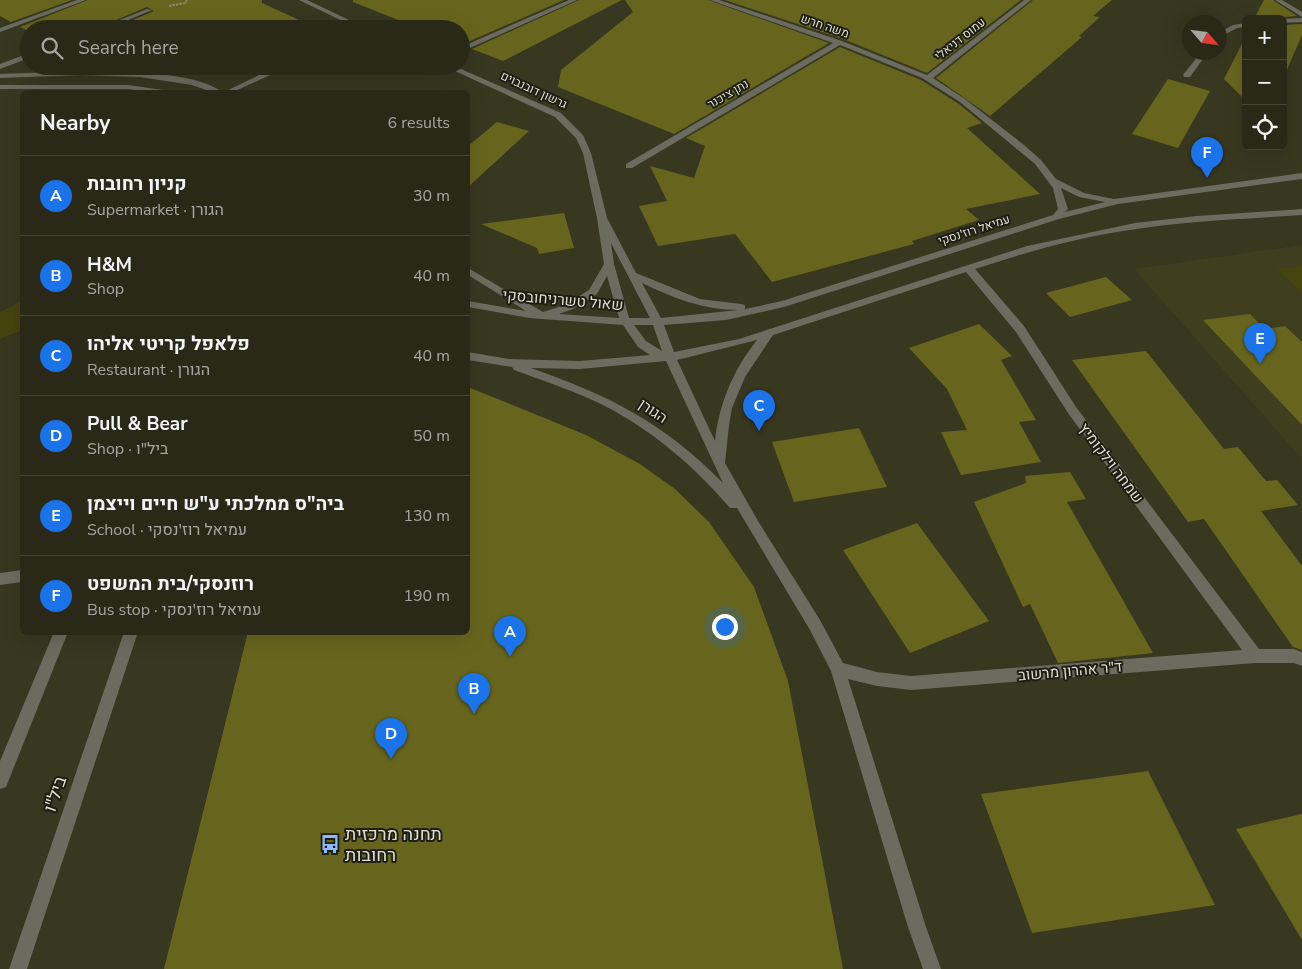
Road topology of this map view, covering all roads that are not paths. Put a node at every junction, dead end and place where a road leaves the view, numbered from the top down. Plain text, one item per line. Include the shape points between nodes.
1 (83, 0) edge
2 (302, 0) edge
3 (574, 0) edge
4 (713, 0) edge
5 (1028, 0) edge
6 (1278, 0) edge
7 (149, 10) dead end
8 (1302, 15) edge
9 (28, 20) edge
10 (123, 20) edge
11 (345, 20) edge
12 (1302, 20) edge
13 (1287, 21) edge
14 (20, 23) edge
15 (1242, 25) edge
16 (0, 30) edge
17 (1227, 31) edge
18 (840, 42) junction
19 (470, 46) edge
20 (20, 59) edge
21 (1199, 60) edge
22 (0, 67) edge
23 (48, 75) edge
24 (118, 75) edge
25 (266, 75) edge
26 (468, 75) edge
27 (1187, 75) dead end
28 (0, 76) edge
29 (928, 78) junction
30 (0, 87) edge
31 (149, 90) edge
32 (213, 90) edge
33 (232, 90) edge
34 (629, 166) dead end
35 (1302, 176) edge
36 (1054, 181) junction
37 (1118, 201) junction
38 (1302, 212) edge
39 (1056, 217) junction
40 (602, 218) junction
41 (609, 264) junction
42 (969, 269) junction
43 (470, 272) edge
44 (635, 276) junction
45 (470, 304) edge
46 (784, 304) junction
47 (544, 316) junction
48 (626, 321) junction
49 (657, 321) junction
50 (769, 332) junction
51 (470, 356) edge
52 (670, 357) junction
53 (509, 363) junction
54 (721, 468) junction
55 (753, 525) junction
56 (20, 576) edge
57 (0, 579) edge
58 (60, 635) edge
59 (130, 635) edge
60 (1255, 656) junction
61 (1299, 661) edge
62 (838, 669) junction
63 (0, 781) edge
64 (18, 969) edge
65 (932, 969) edge

1 - 9 street
2 - 11 street
3 - 19 street
4 - 18 street, משה חרש
5 - 29 street, עמוס דניאלי
6 - 8 street
7 - 10 street
12 - 13 street
14 - 16 street
15 - 17 street
18 - 29 street, משה חרש
18 - 34 street, נתן ציכנר
20 - 22 street
21 - 27 street
23 - 28 street
24 - 32 street via 161,77
25 - 33 street
26 - 40 street, גרשון דובנבוים via 566,121 580,137 587,153
29 - 36 street, משה חרש via 1016,142
30 - 31 street via 128,87
35 - 37 street, עמיאל רוז'נסקי
36 - 37 street via 1082,195
36 - 39 street via 1063,208
37 - 39 street, עמיאל רוז'נסקי
38 - 42 street via 1134,226 1030,248
39 - 46 street, עמיאל רוז'נסקי
40 - 41 street, גרשון דובנבוים
40 - 44 street, גרשון דובנבוים
41 - 47 street via 593,292
41 - 48 street, גרשון דובנבוים
42 - 50 street
42 - 60 street, שמחה וילקומיץ via 1020,329 1072,410
43 - 47 street
44 - 46 street via 708,306
44 - 49 street, גרשון דובנבוים
45 - 47 street, שאול טשרניחובסקי
46 - 49 street, עמיאל רוז'נסקי via 745,314
47 - 48 street, שאול טשרניחובסקי
48 - 49 street, שאול טשרניחובסקי
48 - 52 street, גרשון דובנבוים via 642,344 653,352
49 - 52 street, הגורן
50 - 52 street
50 - 54 street via 744,366 729,396 720,441
51 - 53 street
52 - 53 street via 580,365
52 - 54 street, הגורן
53 - 55 street, הגורן via 605,401 660,434 720,486
54 - 55 street, הגורן
55 - 62 street, הגורן via 806,609
56 - 57 street
58 - 63 street
59 - 64 street, ביל"ו
60 - 61 street, ד"ר אהרון מרשוב
60 - 62 street, ד"ר אהרון מרשוב via 911,683
62 - 65 street, הגורן

